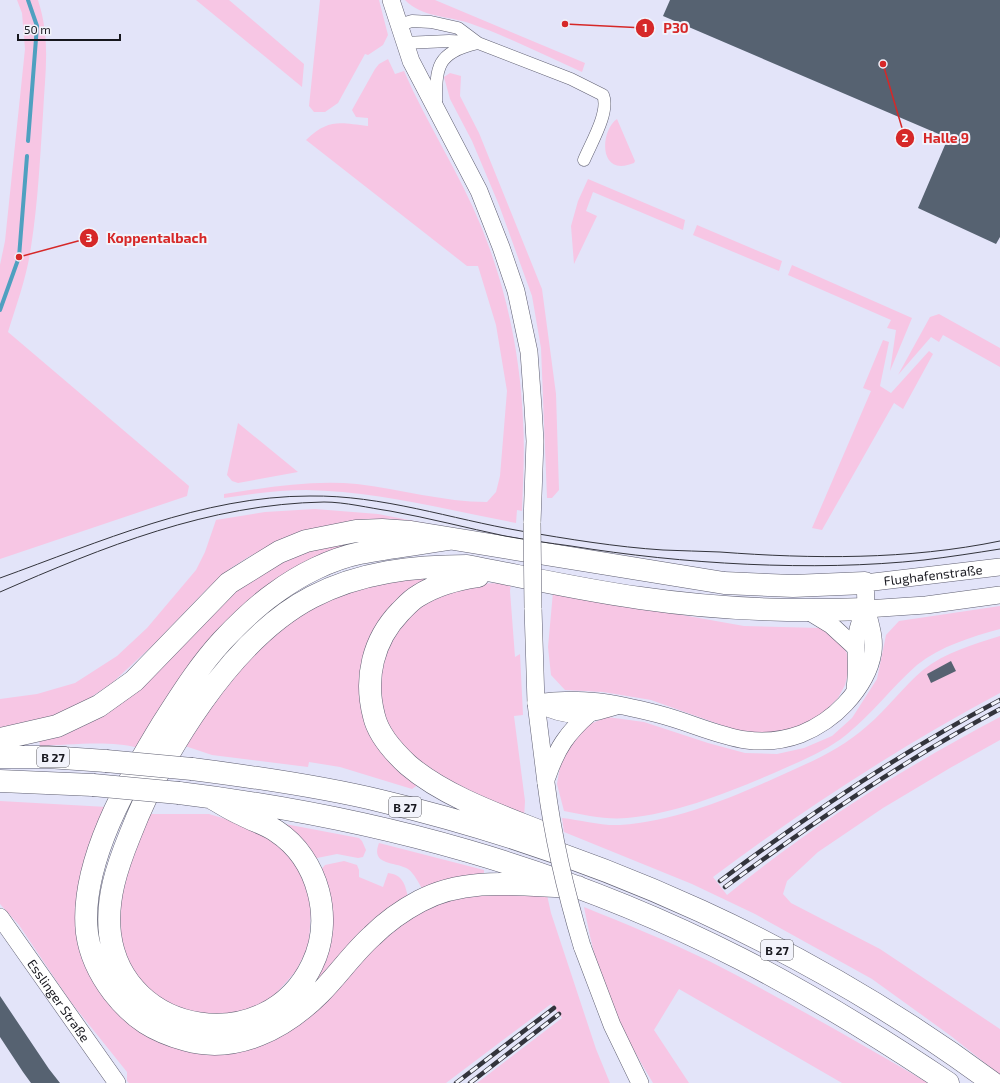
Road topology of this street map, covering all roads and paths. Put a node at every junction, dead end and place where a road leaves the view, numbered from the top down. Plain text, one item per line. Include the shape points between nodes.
1 (391, 0) edge
2 (398, 25) junction
3 (404, 43) junction
4 (478, 43) junction
5 (436, 108) junction
6 (584, 160) dead end
7 (449, 539) junction
8 (1000, 567) edge
9 (509, 574) junction
10 (865, 583) junction
11 (1000, 595) edge
12 (866, 609) junction
13 (808, 611) junction
14 (855, 647) junction
15 (854, 694) junction
16 (536, 703) junction
17 (619, 705) junction
18 (590, 713) junction
19 (0, 739) edge
20 (0, 757) edge
21 (0, 781) edge
22 (546, 783) junction
23 (210, 797) junction
24 (611, 873) junction
25 (578, 887) junction
26 (0, 917) edge
27 (117, 1083) edge
28 (640, 1083) edge
29 (948, 1083) edge
30 (993, 1083) edge

1 - 2 main road
2 - 3 main road
2 - 4 street via 412,21 458,28
3 - 4 street
3 - 5 main road via 411,62
4 - 5 street via 456,50 442,62 436,77
4 - 6 street via 603,94 604,110
5 - 16 main road, bridge via 479,192 501,247 516,291 529,352 535,441 532,523
7 - 10 highway via 724,583 793,586
7 - 19 highway via 411,532 356,531 306,541 279,552 229,583 146,669 99,706 57,726
7 - 25 highway via 358,553 323,566 299,577 275,593 221,642 187,684 150,744 126,784 106,832 93,870 88,905 87,933 94,959 105,982 120,1002 148,1026 187,1040 212,1045 239,1042 265,1034 291,1019 319,994 371,936 394,917 422,900 452,889 491,883
8 - 10 main road, Flughafenstraße
9 - 13 highway via 640,598 733,608
9 - 23 highway via 467,566 391,570 342,584 312,597 278,619 242,655 203,700 181,734 154,779 119,864 111,894 110,935 114,954 122,970 139,994 156,1008 186,1021 235,1024 276,1007 293,992 306,975 318,947 322,927 320,896 304,859 286,839
9 - 24 highway via 455,580 431,589 417,596 389,623 373,661 370,688 374,717 393,749 407,765 431,783 503,817 572,844
10 - 12 main road
11 - 12 main road, Flughafenstraße via 926,605
12 - 13 highway
12 - 14 main road via 859,622
12 - 15 main road via 874,636 873,653 866,674
13 - 14 main road via 831,624
14 - 15 main road
15 - 17 main road via 838,712 818,728 785,740 762,742 732,738 659,714
16 - 17 main road via 590,700
16 - 18 main road via 567,715
16 - 22 main road
17 - 18 main road
18 - 22 main road via 560,744
20 - 24 highway, B 27, bridge via 106,760 306,785 380,801 522,840
21 - 23 highway, B 27, bridge via 93,785
22 - 28 main road, bridge via 564,881 582,946 603,1004
23 - 25 highway, B 27 via 293,809 376,826 470,851
24 - 30 highway, B 27 via 698,910 797,960 935,1042
25 - 29 highway, B 27 via 679,929 760,969 836,1011
26 - 27 main road, Esslinger Straße

